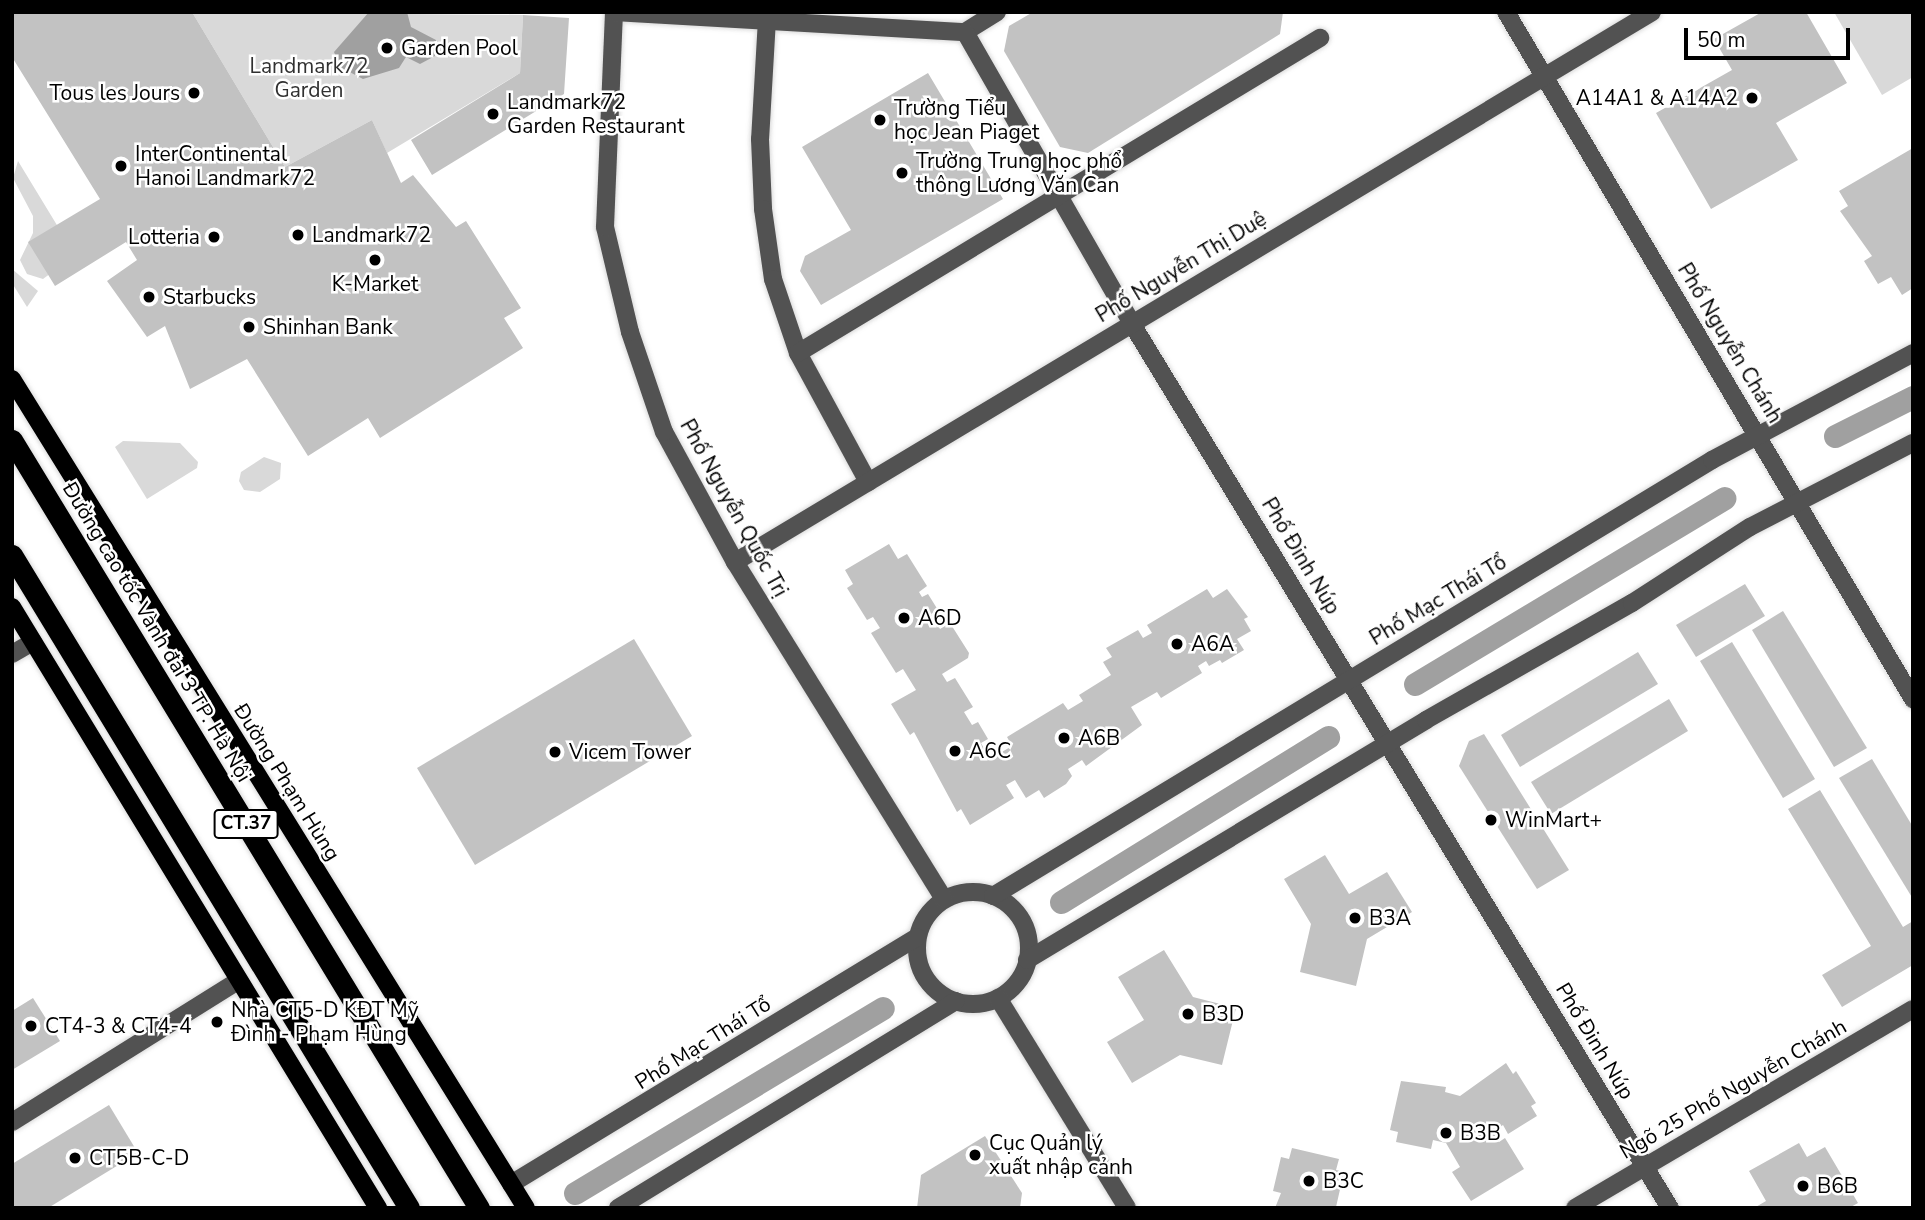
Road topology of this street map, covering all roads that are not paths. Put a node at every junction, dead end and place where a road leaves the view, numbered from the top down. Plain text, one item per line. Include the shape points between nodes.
1 (614, 12) edge
2 (997, 12) edge
3 (1506, 12) edge
4 (1652, 12) edge
5 (767, 19) junction
6 (965, 33) junction
7 (1320, 38) dead end
8 (1543, 78) junction
9 (1060, 195) junction
10 (1132, 324) junction
11 (798, 353) junction
12 (1913, 354) edge
13 (12, 379) edge
14 (31, 414) junction
15 (1759, 434) junction
16 (12, 440) edge
17 (1913, 443) edge
18 (12, 448) edge
19 (868, 482) junction
20 (1799, 503) junction
21 (12, 555) edge
22 (735, 562) junction
23 (12, 607) edge
24 (33, 642) junction
25 (12, 654) edge
26 (1350, 681) junction
27 (1913, 699) edge
28 (1389, 743) junction
29 (993, 896) junction
30 (944, 899) junction
31 (917, 937) junction
32 (1027, 960) junction
33 (238, 981) junction
34 (998, 998) junction
35 (956, 1001) junction
36 (1913, 1009) edge
37 (12, 1122) edge
38 (1645, 1166) junction
39 (511, 1184) junction
40 (378, 1208) edge
41 (409, 1208) edge
42 (479, 1208) edge
43 (526, 1208) edge
44 (618, 1208) edge
45 (1127, 1208) edge
46 (1575, 1208) edge
47 (1670, 1208) edge

1 - 5 street
1 - 22 street, Phố Nguyễn Quốc Trị via 605,227 617,283 664,432
2 - 6 street
3 - 8 street, Phố Nguyễn Chánh
4 - 8 street, Phố Nguyễn Thị Duệ
5 - 6 street
5 - 11 street via 760,107 762,200 773,279
6 - 9 street, Phố Đinh Núp
7 - 9 street
8 - 10 street, Phố Nguyễn Thị Duệ
8 - 15 street, Phố Nguyễn Chánh
9 - 10 street, Phố Đinh Núp
9 - 11 street
10 - 19 street, Phố Nguyễn Thị Duệ
10 - 26 street, Phố Đinh Núp
11 - 19 street
12 - 15 street, Phố Mạc Thái Tổ
13 - 14 main road, Đường Phạm Hùng
14 - 18 main road via 26,433
14 - 39 main road, Đường Phạm Hùng
15 - 20 street, Phố Nguyễn Chánh
15 - 26 street, Phố Mạc Thái Tổ
16 - 42 highway, Đường cao tốc Vành đai 3 TP. Hà Nội / CT.37, bridge
17 - 20 street
19 - 22 street, Phố Nguyễn Thị Duệ
20 - 27 street, Phố Nguyễn Chánh
20 - 28 street
21 - 41 highway, CT.37
22 - 30 street, Phố Nguyễn Quốc Trị
23 - 24 main road
24 - 25 street
24 - 33 main road
26 - 28 street, Phố Đinh Núp
26 - 29 street, Phố Mạc Thái Tổ
28 - 32 street
28 - 38 street, Phố Đinh Núp
29 - 30 street via 962,892
29 - 32 street via 1012,907 1023,921
30 - 31 street via 923,922
31 - 35 street via 917,957 924,976 937,992
31 - 39 street, Phố Mạc Thái Tổ
32 - 34 street via 1017,983
33 - 37 street
33 - 40 main road
34 - 35 street via 980,1004
34 - 45 street
35 - 44 street
36 - 38 street, Ngõ 25 Phố Nguyễn Chánh
38 - 46 street, Ngõ 25 Phố Nguyễn Chánh
38 - 47 street, Phố Đinh Núp
39 - 43 main road, Đường Phạm Hùng

